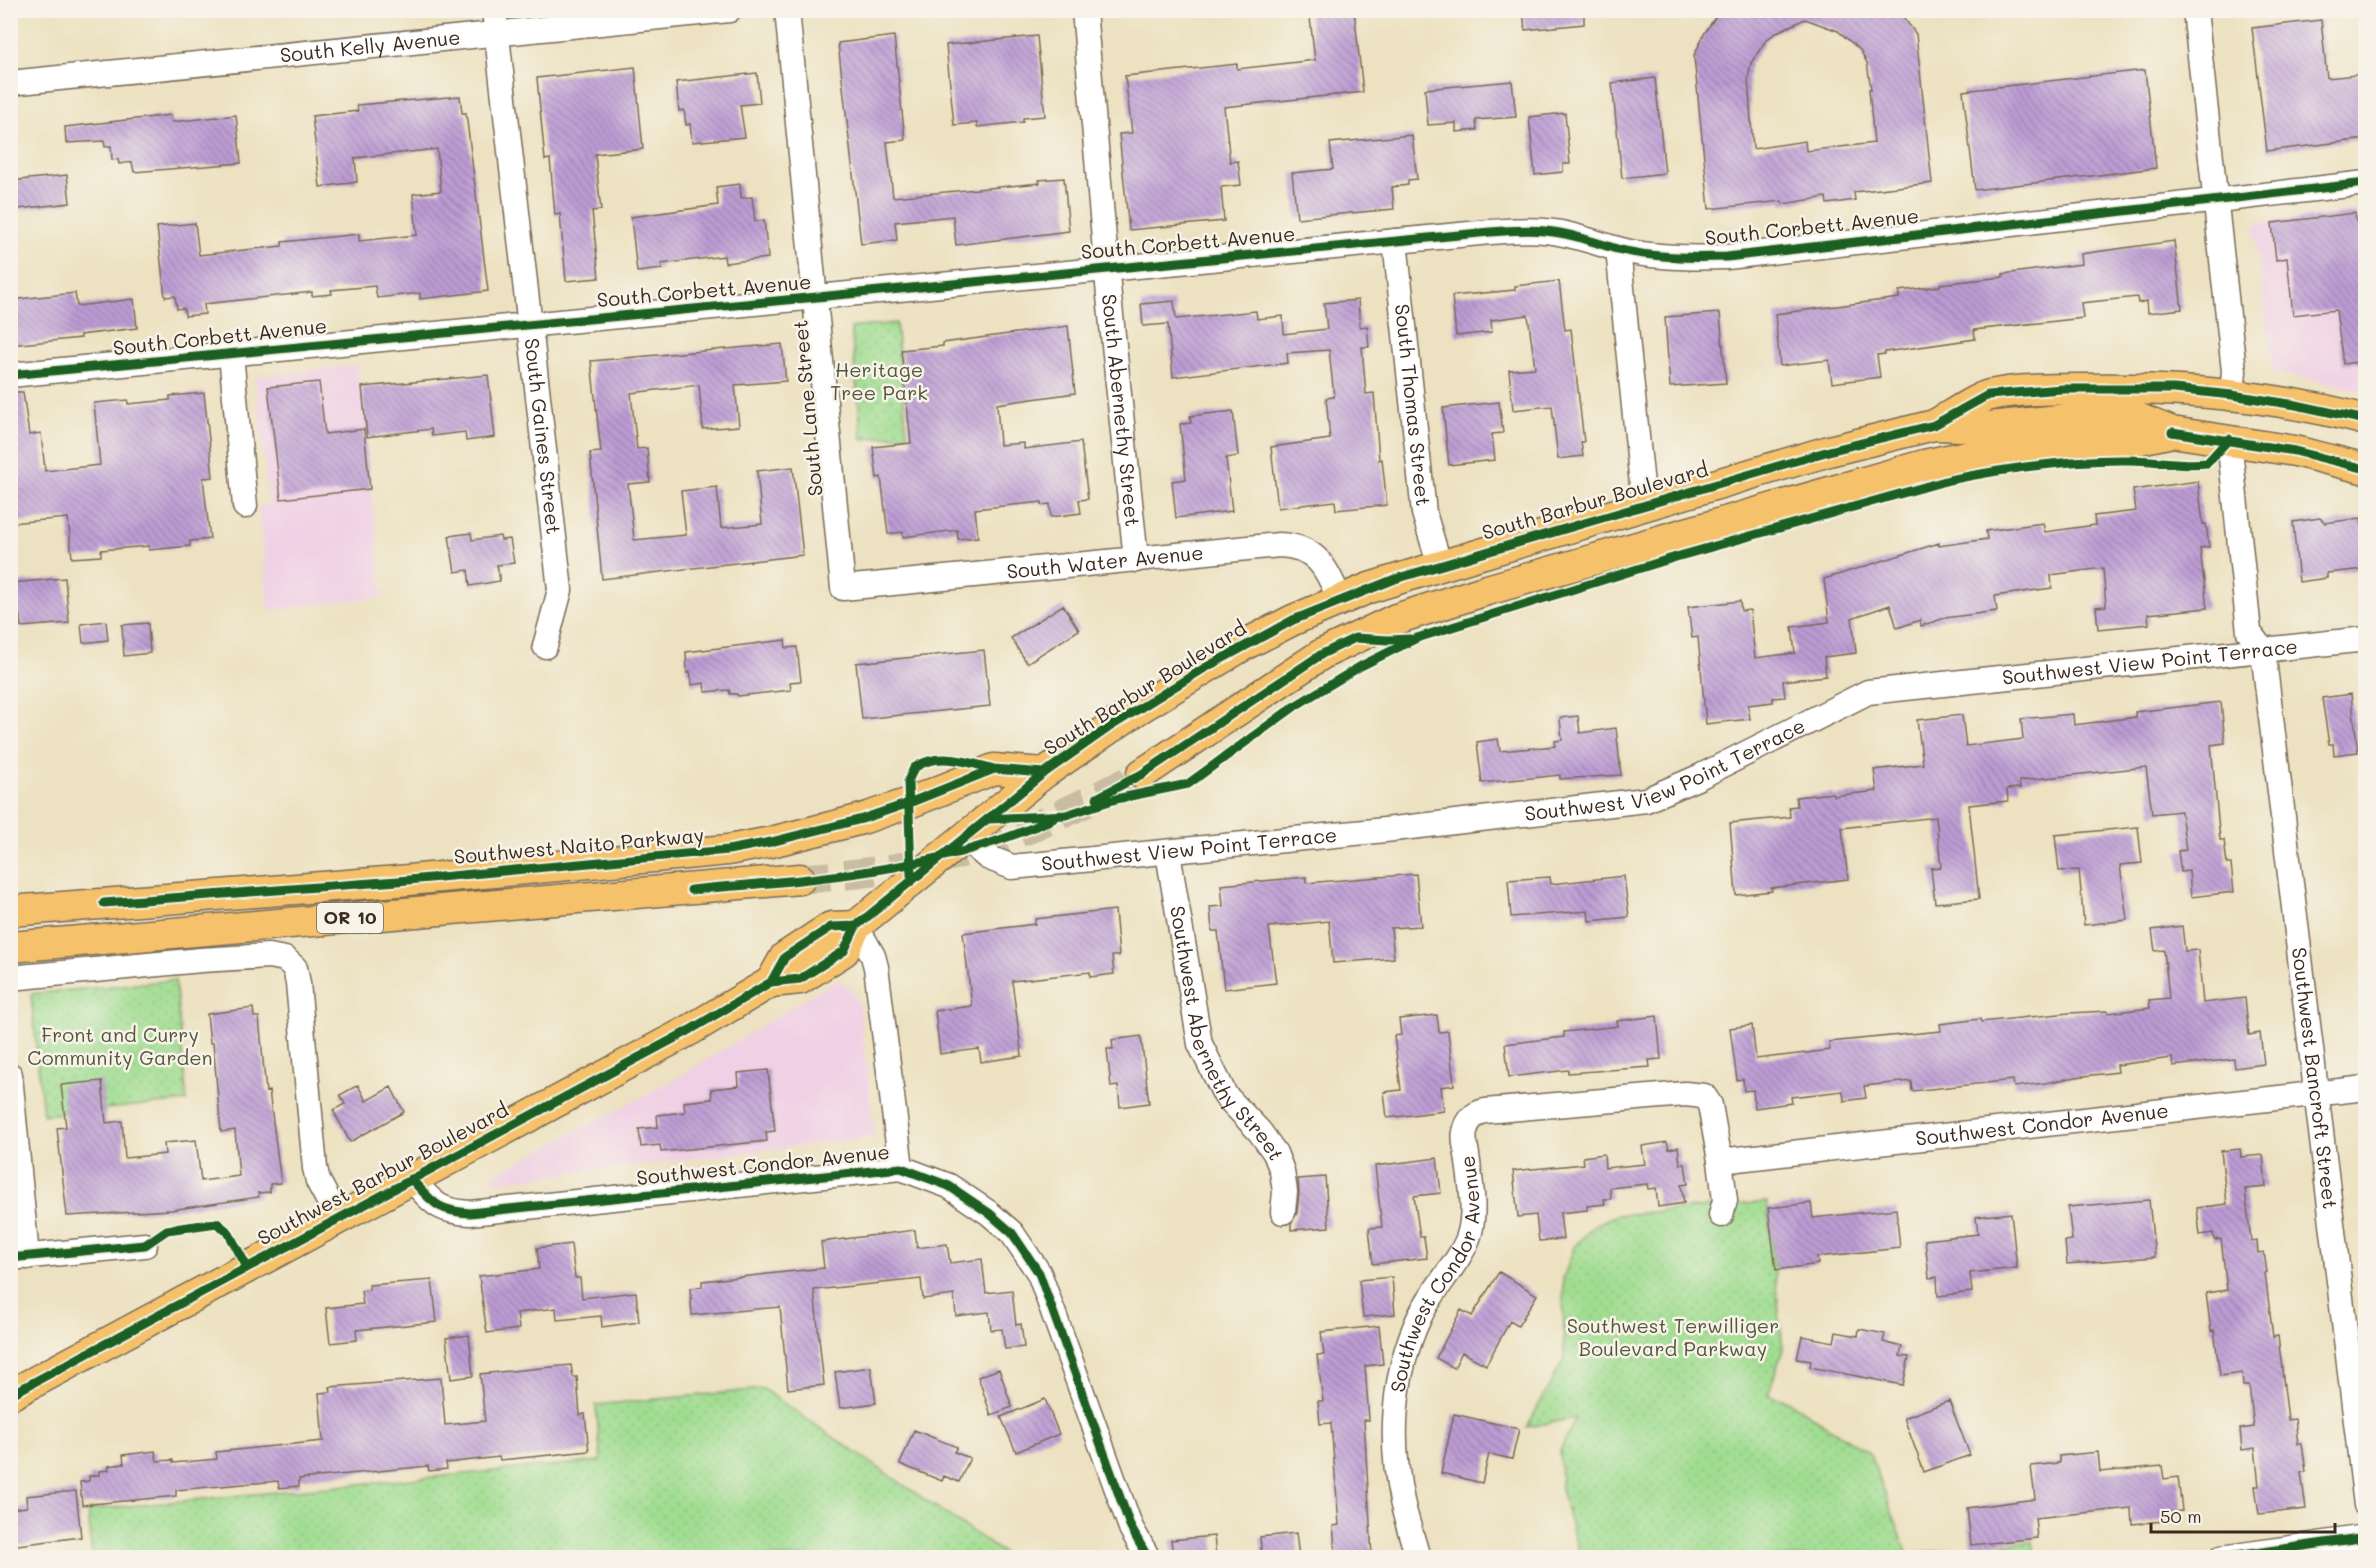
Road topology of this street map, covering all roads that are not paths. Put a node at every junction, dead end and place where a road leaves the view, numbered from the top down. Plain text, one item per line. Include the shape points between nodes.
1 (729, 10) edge
2 (787, 10) edge
3 (1084, 10) edge
4 (2195, 10) edge
5 (495, 22) edge
6 (10, 83) edge
7 (2366, 183) edge
8 (2215, 200) junction
9 (1395, 241) junction
10 (1618, 249) junction
11 (1106, 269) junction
12 (815, 299) junction
13 (530, 325) junction
14 (231, 354) junction
15 (10, 375) edge
16 (2232, 395) junction
17 (2366, 420) edge
18 (1934, 426) junction
19 (2172, 432) junction
20 (2229, 440) junction
21 (2366, 469) edge
22 (1644, 505) junction
23 (245, 506) dead end
24 (1136, 560) junction
25 (1440, 566) junction
26 (843, 588) joint
27 (1340, 600) junction
28 (2366, 639) edge
29 (545, 646) dead end
30 (2263, 651) junction
31 (1044, 773) junction
32 (1142, 774) tunnel mouth
33 (965, 838) junction
34 (1168, 853) junction
35 (800, 879) tunnel mouth
36 (10, 911) edge
37 (856, 926) junction
38 (10, 947) edge
39 (10, 978) edge
40 (10, 1075) edge
41 (2366, 1088) edge
42 (2316, 1093) junction
43 (1720, 1161) junction
44 (901, 1168) junction
45 (411, 1179) junction
46 (1283, 1212) dead end
47 (1721, 1215) dead end
48 (338, 1218) junction
49 (145, 1245) dead end
50 (19, 1258) edge
51 (10, 1395) edge
52 (2366, 1505) edge
53 (2366, 1537) edge
54 (1148, 1557) edge
55 (1418, 1557) edge
56 (2221, 1557) edge

1 - 5 street, South Kelly Avenue
2 - 12 street, South Lane Street
3 - 11 street, South Abernethy Street
4 - 8 street
5 - 6 street, South Kelly Avenue
5 - 13 street, South Gaines Street
7 - 8 street, South Corbett Avenue
8 - 10 street, South Corbett Avenue via 1727,257 1693,258
8 - 16 street via 2234,371
9 - 10 street, South Corbett Avenue via 1544,231
9 - 11 street, South Corbett Avenue
9 - 25 street, South Thomas Street via 1424,513
10 - 22 street
11 - 12 street, South Corbett Avenue
11 - 24 street, South Abernethy Street
12 - 13 street, South Corbett Avenue
12 - 26 street, South Lane Street
13 - 14 street, South Corbett Avenue
13 - 29 street, South Gaines Street via 560,590
14 - 15 street, South Corbett Avenue
14 - 23 street
16 - 17 main road, South Barbur Boulevard
16 - 18 main road, South Barbur Boulevard via 2120,388 1988,395
18 - 19 main road, South Barbur Boulevard via 1989,427 2069,419 2137,418
18 - 22 main road, South Barbur Boulevard via 1829,451
19 - 20 main road, South Barbur Boulevard
19 - 32 main road via 2135,440 2047,444 1924,465 1498,586 1406,616 1322,654
20 - 21 main road, South Barbur Boulevard
20 - 30 street via 2249,632
22 - 25 main road, South Barbur Boulevard
24 - 26 street, South Water Avenue
24 - 27 street, South Water Avenue via 1295,546 1307,550 1328,572
25 - 27 main road, South Barbur Boulevard
27 - 31 main road, South Barbur Boulevard via 1213,663
28 - 30 street, Southwest View Point Terrace
30 - 34 street, Southwest View Point Terrace via 1868,692 1646,800
30 - 42 street, Southwest Bancroft Street
31 - 33 main road, South Barbur Boulevard
31 - 36 main road, Southwest Naito Parkway / OR 10 via 994,769 909,803 813,832 695,854
33 - 34 street, Southwest View Point Terrace via 987,857 1012,867
33 - 37 main road, South Barbur Boulevard
34 - 46 street, Southwest Abernethy Street via 1200,1044 1225,1095 1275,1153 1285,1192
35 - 38 main road, OR 10
37 - 44 street via 876,967
37 - 45 main road, Southwest Barbur Boulevard via 831,927 785,957 771,982 690,1030
39 - 48 street via 201,960 269,956 285,959 295,968 315,1168
40 - 50 street
41 - 42 street, Southwest Condor Avenue
42 - 43 street, Southwest Condor Avenue
42 - 52 street, Southwest Bancroft Street
43 - 47 street via 1725,1200
43 - 55 street, Southwest Condor Avenue via 1710,1106 1704,1096 1685,1094 1485,1110 1467,1125 1464,1140 1472,1203 1470,1233 1419,1318 1402,1368 1398,1395 1397,1476
44 - 45 street, Southwest Condor Avenue via 470,1213 438,1207
44 - 54 street, Southwest Condor Avenue via 949,1186 989,1213 1012,1233 1039,1273 1131,1528
45 - 48 main road, Southwest Barbur Boulevard
48 - 51 main road, Southwest Barbur Boulevard
49 - 50 street
53 - 56 street

